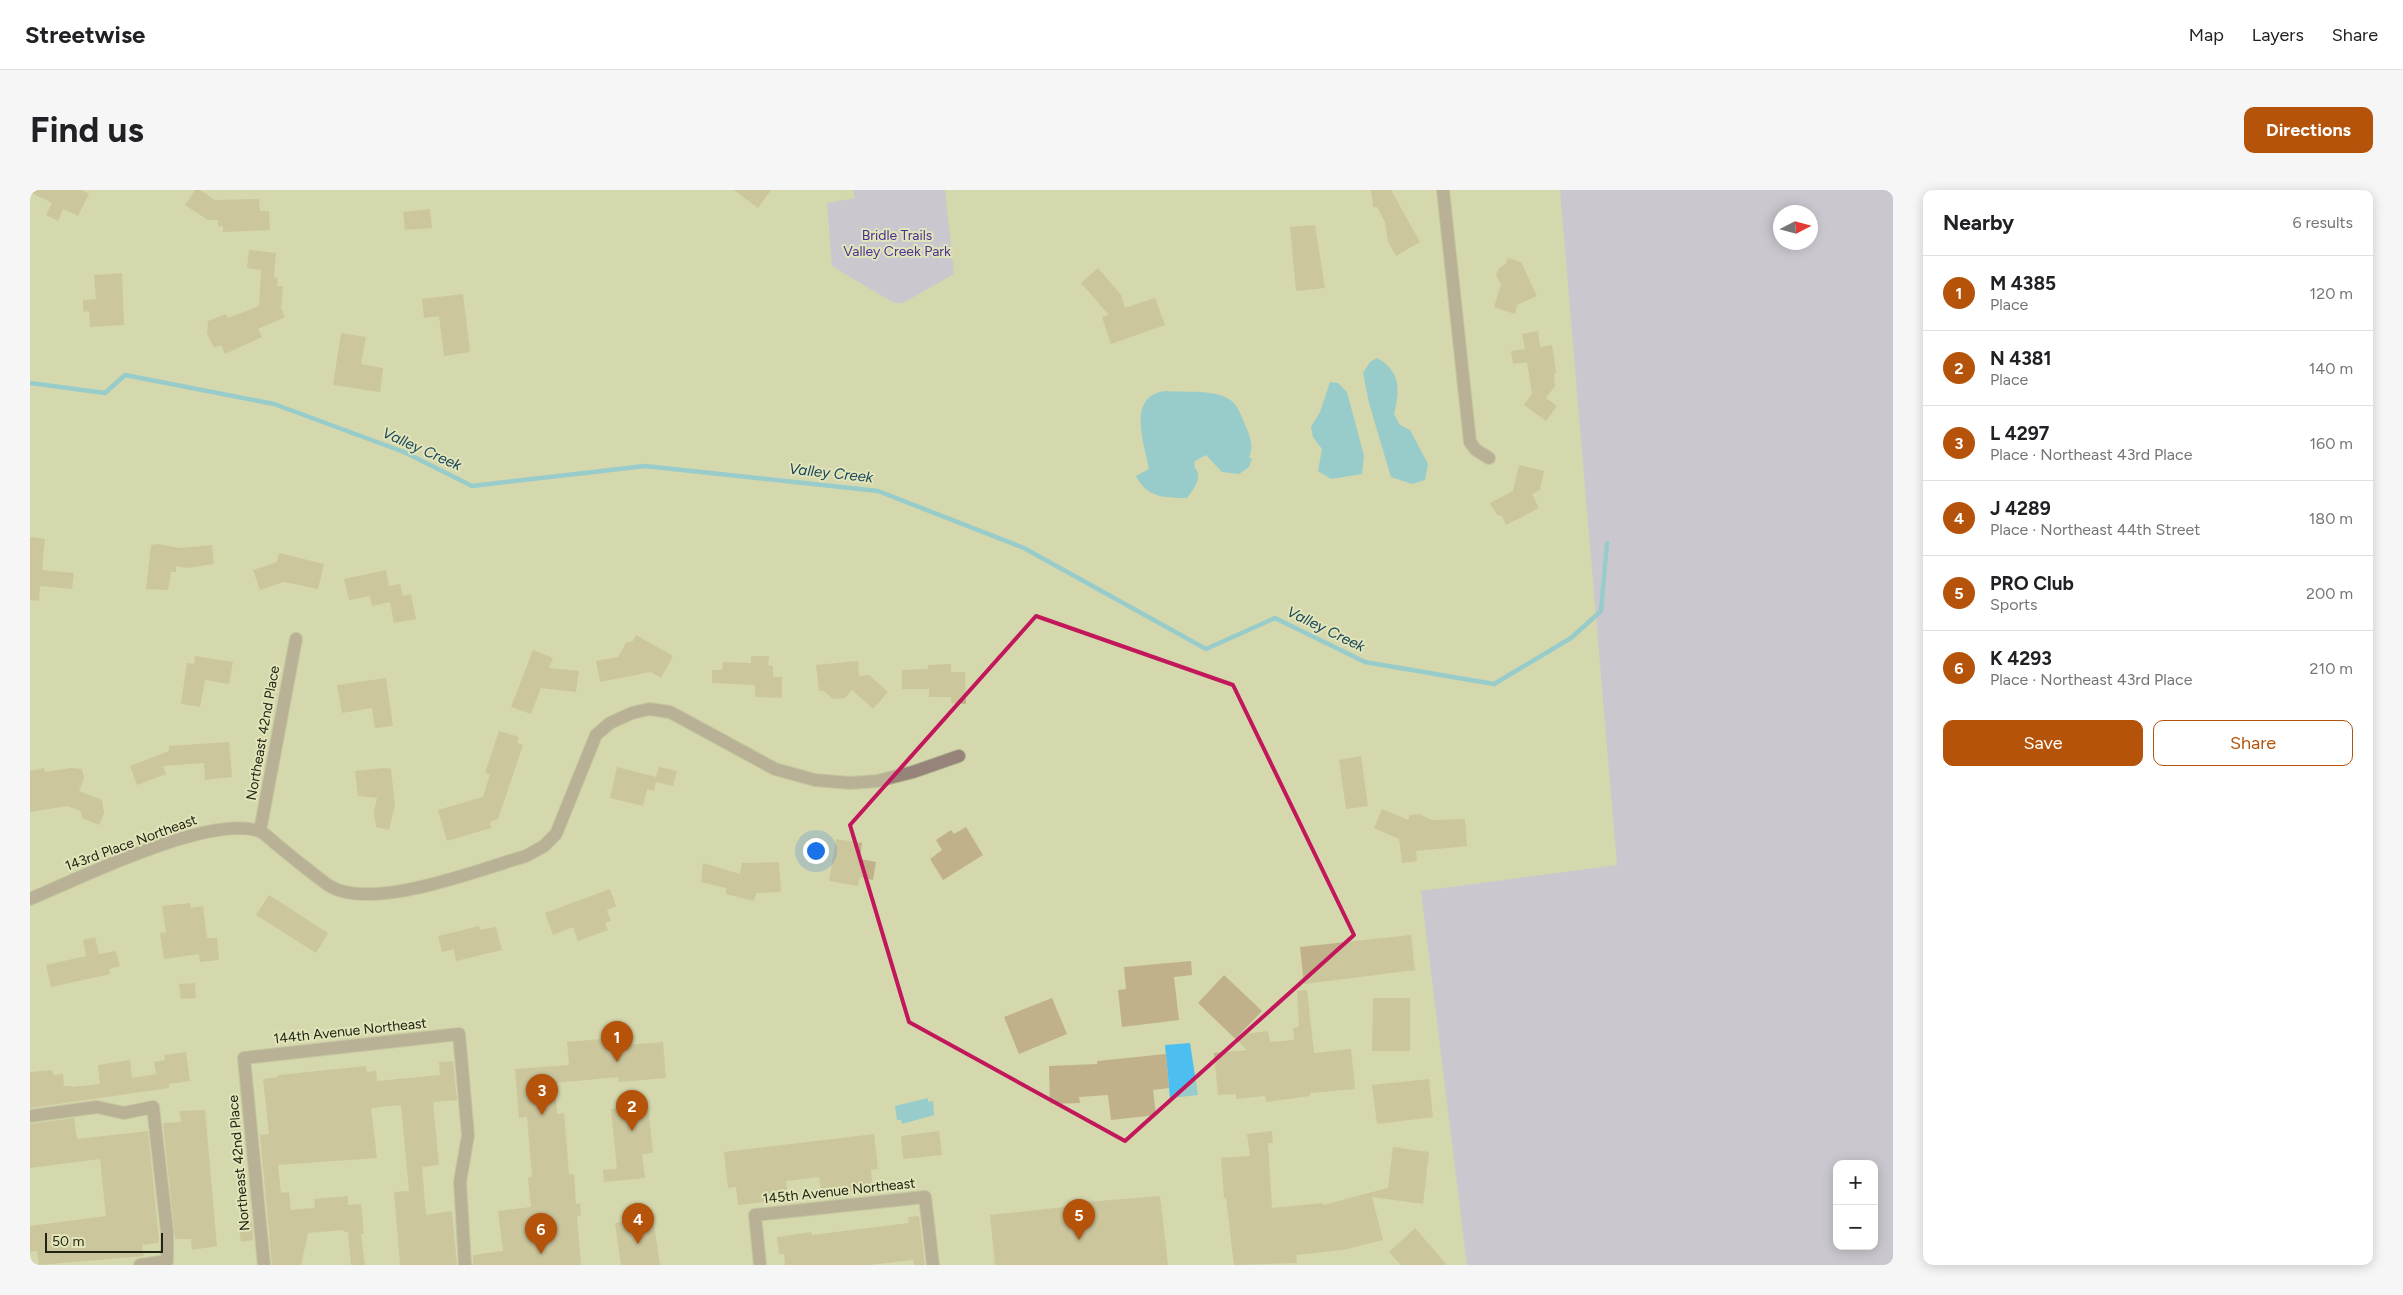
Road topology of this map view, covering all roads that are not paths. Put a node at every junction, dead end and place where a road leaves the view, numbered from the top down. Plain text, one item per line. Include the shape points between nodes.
1 (1444, 190) edge
2 (1488, 458) dead end
3 (296, 639) dead end
4 (959, 756) dead end
5 (260, 832) junction
6 (30, 899) edge
7 (244, 1058) joint
8 (30, 1116) edge
9 (140, 1265) edge
10 (264, 1265) edge
11 (465, 1265) edge
12 (760, 1265) edge
13 (934, 1265) edge

1 - 2 street via 1470,442
3 - 5 street, Northeast 42nd Place
4 - 5 street via 877,781 815,780 775,769 670,712 649,709 610,723 596,734 556,834 544,846 526,856 405,891 350,893 330,886
5 - 6 street, 143rd Place Northeast via 229,828 200,832
7 - 10 street, Northeast 42nd Place
7 - 11 street, 144th Avenue Northeast via 459,1034 468,1135 460,1182
8 - 9 street via 97,1107 124,1113 153,1107 167,1231 167,1261
12 - 13 street, 145th Avenue Northeast via 755,1215 925,1197

